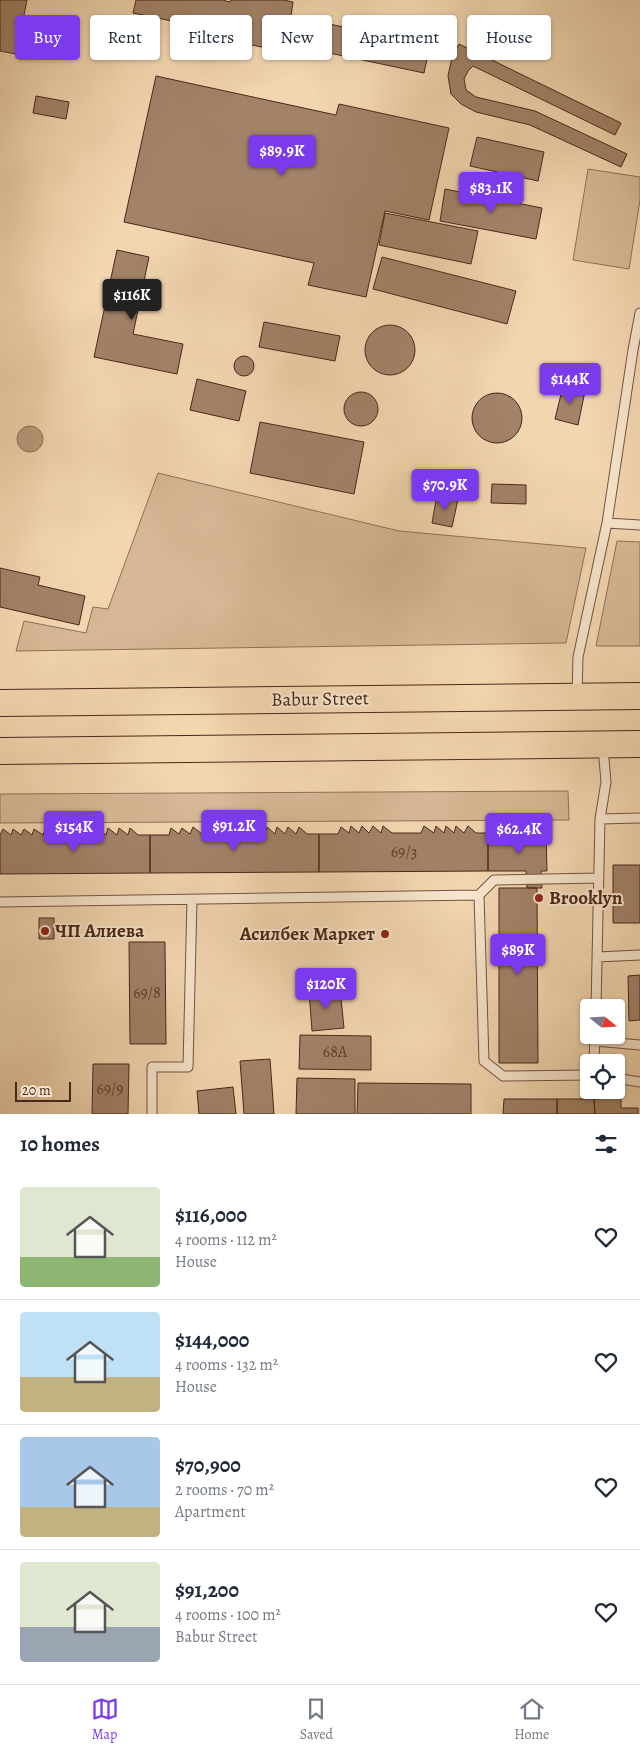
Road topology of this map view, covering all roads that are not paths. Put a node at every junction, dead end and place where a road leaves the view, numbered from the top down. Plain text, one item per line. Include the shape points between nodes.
1 (640, 314) edge
2 (607, 523) junction
3 (640, 525) edge
4 (640, 696) edge
5 (577, 697) junction
6 (0, 703) edge
7 (602, 744) junction
8 (640, 744) edge
9 (0, 751) edge
10 (640, 818) edge
11 (600, 820) junction
12 (599, 878) junction
13 (479, 895) junction
14 (192, 899) junction
15 (0, 902) edge
16 (640, 955) edge
17 (597, 957) junction
18 (596, 999) edge
19 (625, 1042) edge
20 (640, 1044) edge
21 (580, 1075) edge
22 (625, 1080) edge
23 (640, 1082) edge
24 (152, 1114) edge

1 - 2 lane
2 - 3 lane
2 - 5 lane via 578,657
4 - 5 main road, Babur Street
5 - 6 main road, Babur Street
7 - 8 main road
7 - 9 main road
7 - 11 lane via 606,782
10 - 11 lane
11 - 12 lane
12 - 13 lane via 494,880
12 - 17 lane
13 - 14 lane
13 - 21 lane via 484,1061 503,1076
14 - 15 lane
14 - 24 lane via 188,1067 152,1067
16 - 17 lane
17 - 18 lane
19 - 20 lane
22 - 23 lane

